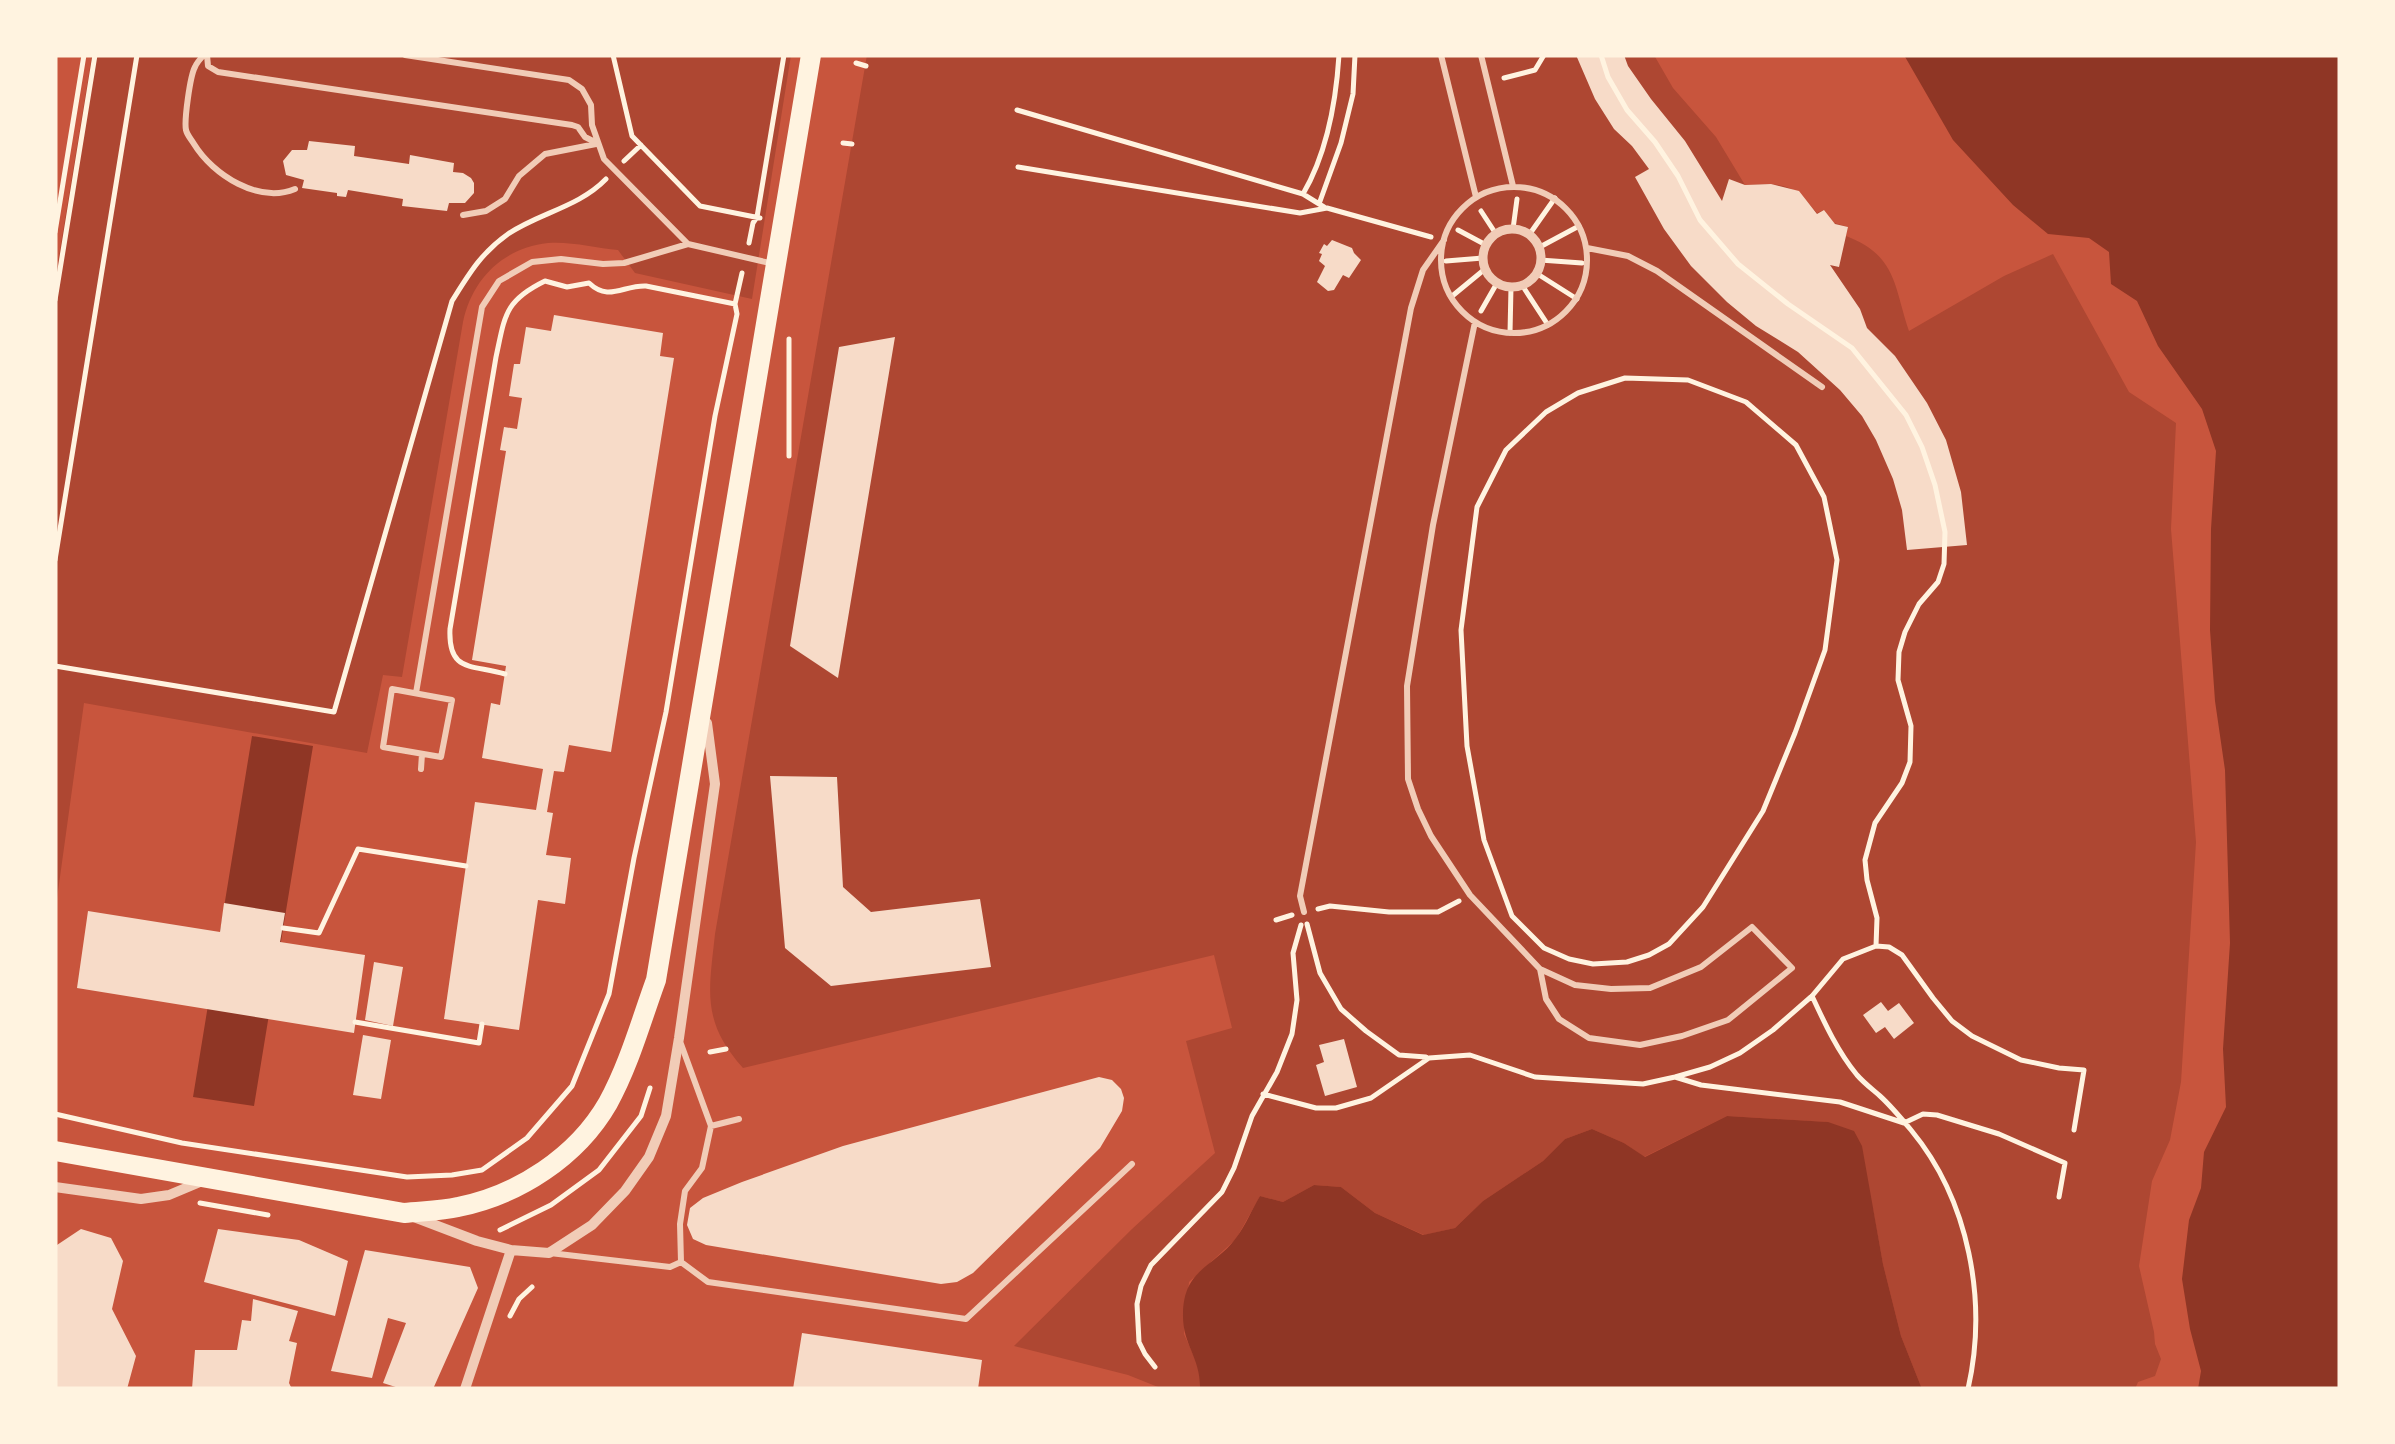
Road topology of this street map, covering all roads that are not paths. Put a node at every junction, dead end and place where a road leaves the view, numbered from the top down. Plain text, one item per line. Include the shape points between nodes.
1 (205, 55) edge
2 (405, 55) edge
3 (810, 55) edge
4 (1441, 55) edge
5 (1481, 55) edge
6 (598, 144) junction
7 (1516, 186) junction
8 (296, 189) dead end
9 (1475, 198) junction
10 (463, 215) dead end
11 (1444, 240) junction
12 (688, 244) junction
13 (1587, 248) junction
14 (776, 264) junction
15 (1511, 287) joint
16 (1474, 322) junction
17 (1822, 387) dead end
18 (416, 694) junction
19 (704, 704) junction
20 (422, 754) junction
21 (421, 769) dead end
22 (1304, 912) road end
23 (1540, 969) junction
24 (679, 1038) junction
25 (739, 1119) dead end
26 (711, 1126) junction
27 (55, 1151) edge
28 (1132, 1164) dead end
29 (206, 1180) junction
30 (55, 1186) edge
31 (404, 1213) junction
32 (511, 1250) junction
33 (549, 1253) junction
34 (682, 1262) junction
35 (465, 1389) edge

1 - 6 lane via 218,72 572,124
1 - 8 lane via 189,87 186,130 202,156 226,178 256,189
2 - 6 lane via 569,80 590,105
3 - 14 main road
4 - 9 lane
5 - 7 lane
6 - 10 lane via 545,154 519,176 506,199
6 - 12 lane via 604,159
7 - 9 lane
7 - 13 lane via 1555,198 1573,215
9 - 11 lane
11 - 16 lane via 1446,286
11 - 22 lane via 1422,270 1411,308 1300,896
12 - 14 lane
12 - 18 lane via 624,262 532,262 499,281 482,307
13 - 16 lane via 1582,288 1560,318 1523,334
13 - 17 lane via 1628,256 1657,272
14 - 19 main road
15 - 15 street via 1497,283 1484,263 1486,245 1513,229 1530,236 1540,260 1536,273
16 - 23 lane via 1407,686 1408,779 1432,836 1470,895
18 - 20 lane via 452,700 442,757
18 - 20 lane via 392,690 383,747
19 - 24 street via 715,784
19 - 31 main road via 656,980 608,1102 589,1132 544,1173 458,1207
20 - 21 lane
23 - 23 lane via 1575,985 1650,988 1702,967 1752,927 1792,968 1728,1020 1640,1045 1589,1038 1559,1019 1546,999
24 - 26 lane
24 - 33 street via 666,1116 649,1158 592,1224
25 - 26 lane
26 - 34 lane via 702,1168 685,1192
27 - 29 main road
28 - 34 lane via 966,1319 708,1282
29 - 30 street via 141,1199
29 - 31 main road
31 - 32 street
32 - 33 street
32 - 35 street
33 - 34 lane via 670,1267

